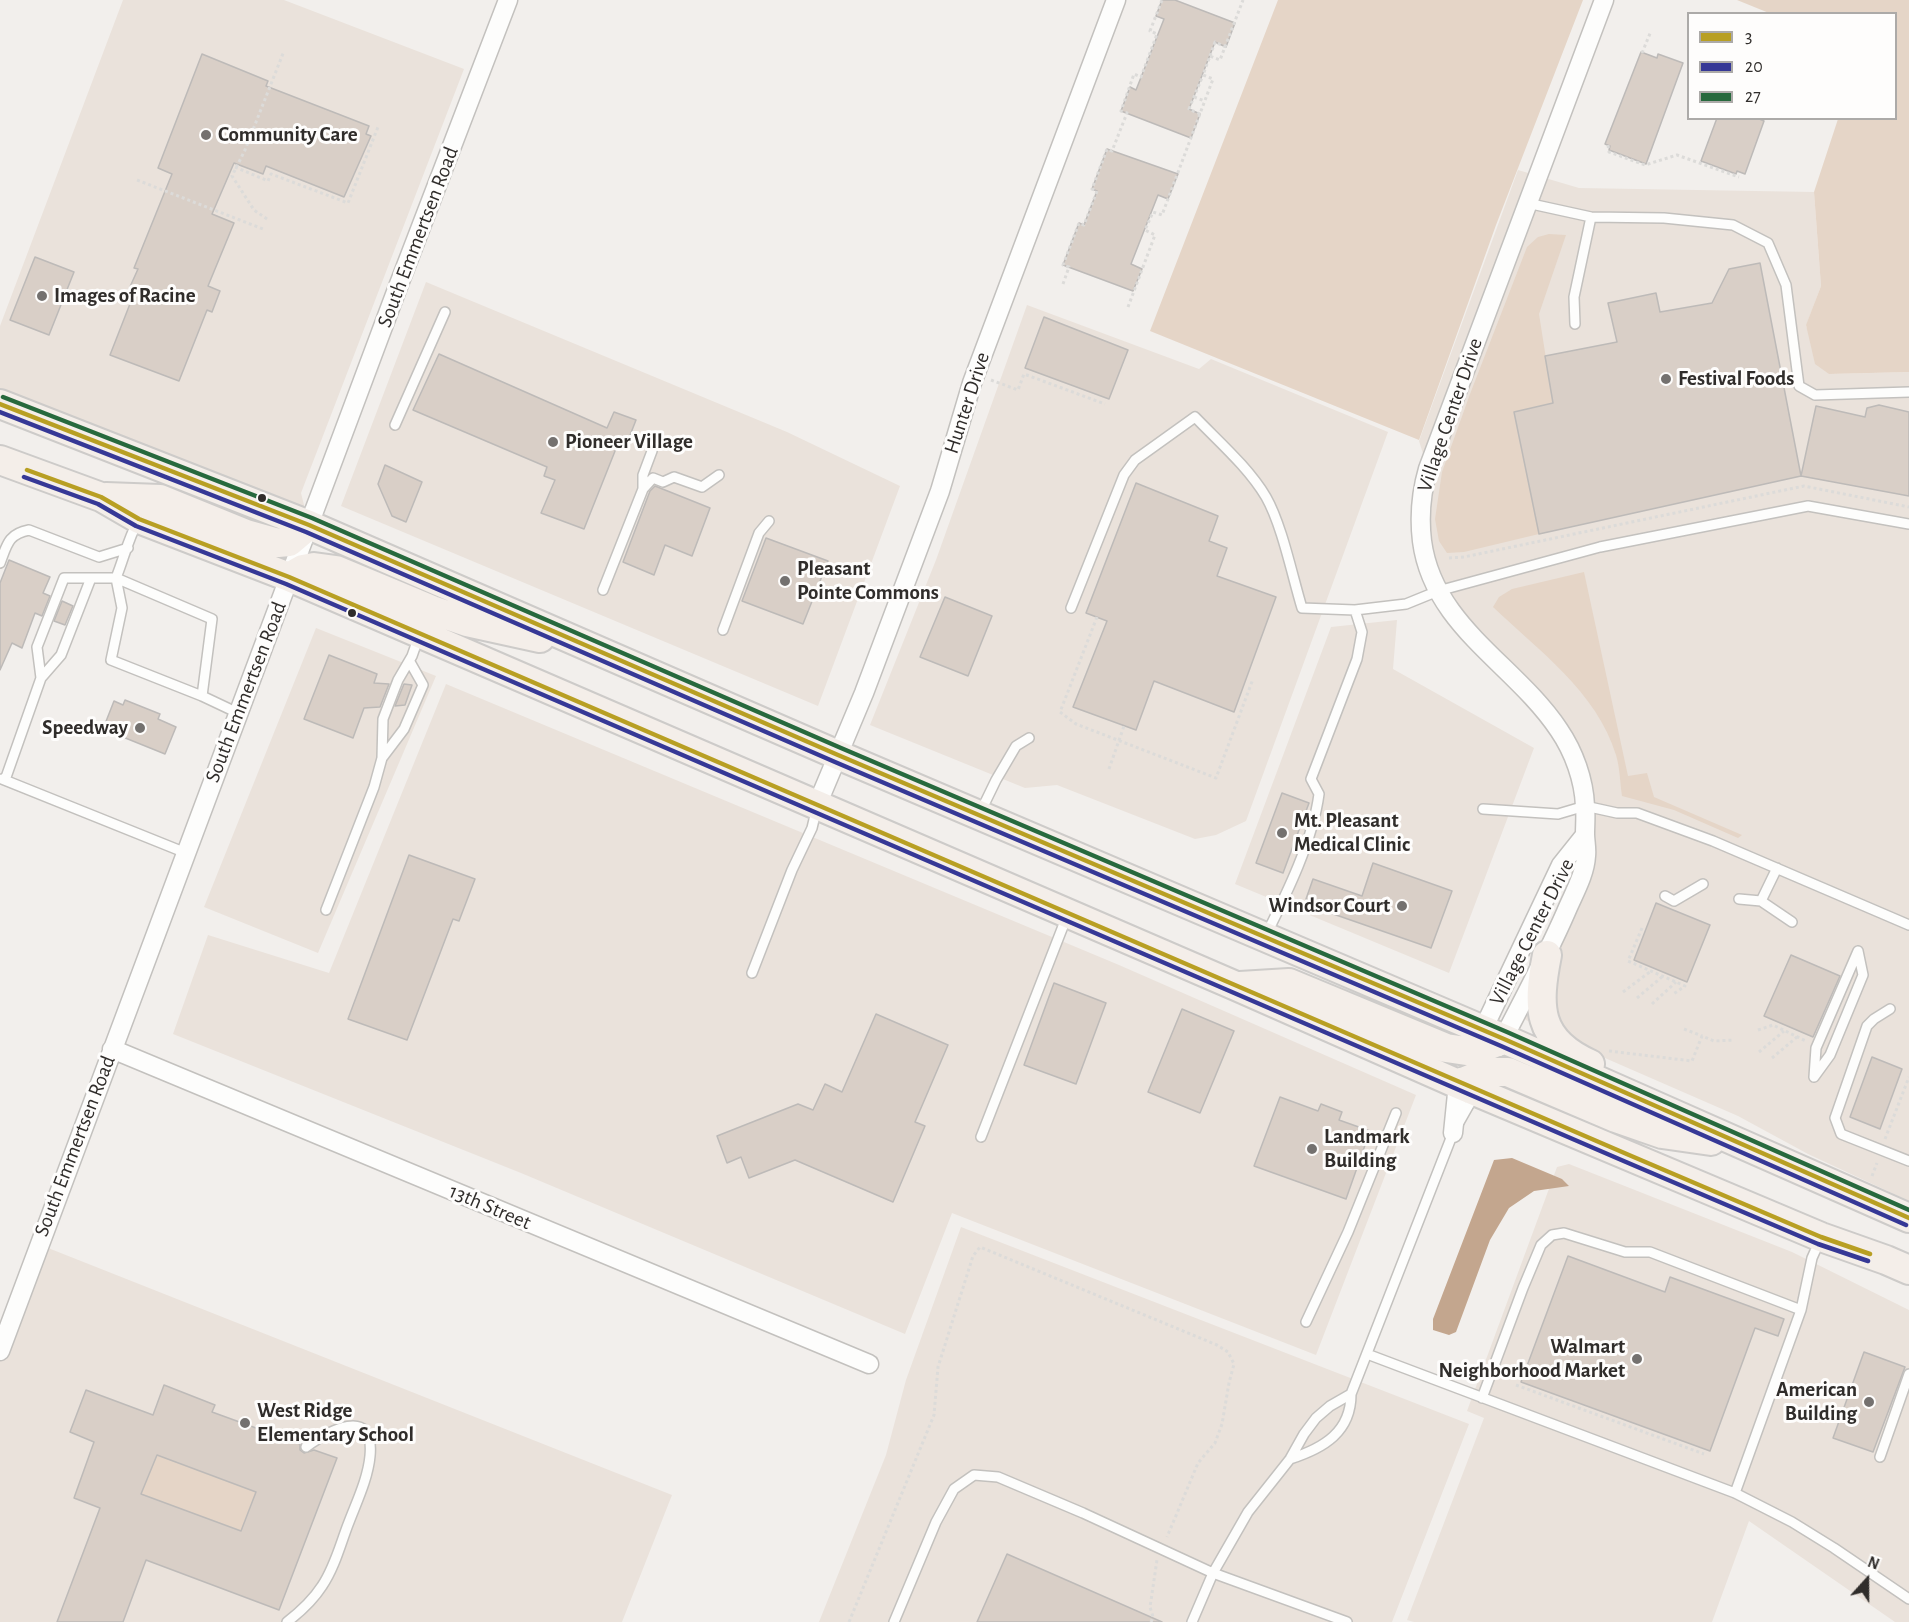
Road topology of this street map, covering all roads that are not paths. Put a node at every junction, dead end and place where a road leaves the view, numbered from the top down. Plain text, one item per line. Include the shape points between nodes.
1 (508, 0) edge
2 (1116, 0) edge
3 (1604, 0) edge
4 (1527, 203) junction
5 (1591, 217) junction
6 (445, 312) dead end
7 (1575, 324) dead end
8 (1909, 392) edge
9 (0, 404) edge
10 (395, 425) dead end
11 (652, 451) dead end
12 (0, 460) edge
13 (718, 475) dead end
14 (643, 489) junction
15 (101, 497) junction
16 (140, 519) junction
17 (769, 521) dead end
18 (1909, 524) edge
19 (309, 525) junction
20 (128, 548) junction
21 (0, 563) edge
22 (289, 577) junction
23 (91, 578) junction
24 (116, 578) junction
25 (603, 590) dead end
26 (1438, 591) junction
27 (1071, 608) dead end
28 (1354, 610) junction
29 (723, 630) dead end
30 (420, 634) junction
31 (594, 648) junction
32 (410, 662) junction
33 (41, 678) junction
34 (202, 696) junction
35 (238, 713) junction
36 (1029, 738) dead end
37 (838, 755) junction
38 (382, 758) junction
39 (3, 779) edge
40 (817, 805) junction
41 (1585, 807) junction
42 (1483, 809) dead end
43 (979, 815) junction
44 (1584, 835) junction
45 (186, 853) junction
46 (1777, 868) junction
47 (1703, 884) dead end
48 (1665, 896) dead end
49 (1739, 899) dead end
50 (1761, 901) junction
51 (326, 910) dead end
52 (1067, 914) junction
53 (1792, 922) dead end
54 (1909, 925) edge
55 (1265, 937) junction
56 (1858, 951) joint
57 (1547, 955) junction
58 (752, 973) dead end
59 (1890, 1009) dead end
60 (112, 1049) junction
61 (1480, 1061) junction
62 (1395, 1113) dead end
63 (1453, 1132) joint
64 (981, 1137) dead end
65 (1746, 1146) junction
66 (1909, 1161) edge
67 (1909, 1218) edge
68 (1821, 1237) junction
69 (1909, 1270) edge
70 (1801, 1310) junction
71 (1306, 1322) dead end
72 (0, 1351) edge
73 (1367, 1354) junction
74 (869, 1364) dead end
75 (1909, 1374) edge
76 (1351, 1394) junction
77 (1482, 1398) junction
78 (306, 1447) dead end
79 (1880, 1457) dead end
80 (1290, 1459) junction
81 (1735, 1493) junction
82 (1213, 1573) junction
83 (1909, 1599) edge
84 (287, 1622) edge
85 (894, 1622) edge
86 (1192, 1622) edge
87 (1347, 1622) edge

1 - 19 street, South Emmertsen Road
2 - 37 street, Hunter Drive via 975,374 940,490
3 - 4 street, Village Center Drive
4 - 5 lane
4 - 26 street, Village Center Drive via 1424,481 1420,526 1429,570
5 - 7 lane via 1574,297
5 - 8 lane via 1664,218 1733,225 1768,243 1786,285 1799,386 1815,395
6 - 10 lane
9 - 19 main road
11 - 14 lane
12 - 15 main road
13 - 14 lane via 702,487 674,477 663,482 653,478
14 - 25 lane
15 - 16 main road
15 - 19 main road via 160,499 278,543 289,542
16 - 20 lane via 128,538
16 - 22 main road
17 - 29 lane via 759,533
18 - 26 lane via 1808,506 1600,547
19 - 22 street, South Emmertsen Road
19 - 31 main road
20 - 21 lane via 99,557 29,530 18,532 8,542
20 - 24 lane
22 - 30 main road
22 - 31 main road via 314,567 336,570 467,622
22 - 35 street, South Emmertsen Road
23 - 24 lane
23 - 33 lane via 61,655
23 - 33 lane via 64,578 37,647
24 - 34 lane via 122,608 111,660
24 - 34 lane via 212,619
26 - 28 lane via 1406,604
26 - 41 street, Village Center Drive via 1464,629 1559,729 1578,771
27 - 28 lane via 1124,475 1135,460 1195,417 1250,475 1266,498 1302,608
28 - 55 lane via 1362,632 1357,659 1311,779 1319,794 1316,811 1293,877
30 - 32 lane
30 - 40 main road
31 - 37 main road
32 - 38 lane via 398,680 383,719
32 - 38 lane via 423,685 404,729
33 - 39 lane
34 - 35 lane
35 - 45 street, South Emmertsen Road
36 - 43 lane via 1016,746
37 - 40 street, Hunter Drive
37 - 43 main road
38 - 51 lane
39 - 45 lane
40 - 52 main road
40 - 58 lane via 812,828
41 - 42 lane via 1558,814
41 - 44 street, Village Center Drive
41 - 46 lane via 1637,813
43 - 55 main road
44 - 57 street, Village Center Drive via 1586,857 1578,886
44 - 61 street, Village Center Drive via 1561,865
45 - 60 street, South Emmertsen Road
46 - 50 lane
46 - 54 lane
47 - 48 lane via 1674,901
49 - 50 lane
50 - 53 lane
52 - 61 main road via 1236,986
52 - 64 lane
55 - 61 main road
56 - 56 lane via 1863,975 1830,1055 1814,1077 1816,1048
57 - 61 street, Village Center Drive
57 - 65 main road via 1540,989 1542,1015 1551,1033 1571,1055 1730,1125
59 - 66 lane via 1867,1026 1834,1118 1841,1134
60 - 72 street, South Emmertsen Road
60 - 74 street, 13th Street
61 - 63 street, Village Center Drive
61 - 65 main road
61 - 68 main road
62 - 71 lane via 1348,1232
63 - 73 lane
65 - 67 main road
68 - 69 main road
68 - 70 lane via 1812,1258
70 - 77 lane via 1650,1252 1625,1252 1564,1233 1552,1235 1541,1245
70 - 81 lane
73 - 76 lane
73 - 77 lane
75 - 79 lane
76 - 80 lane via 1316,1418
76 - 80 lane via 1349,1416 1343,1427 1319,1447
77 - 81 lane
78 - 84 lane via 346,1425 358,1426 370,1440 370,1455 323,1585
80 - 82 lane via 1248,1512
81 - 83 lane via 1792,1522
82 - 85 lane via 998,1478 974,1475 954,1489 936,1522
82 - 86 lane
82 - 87 lane

